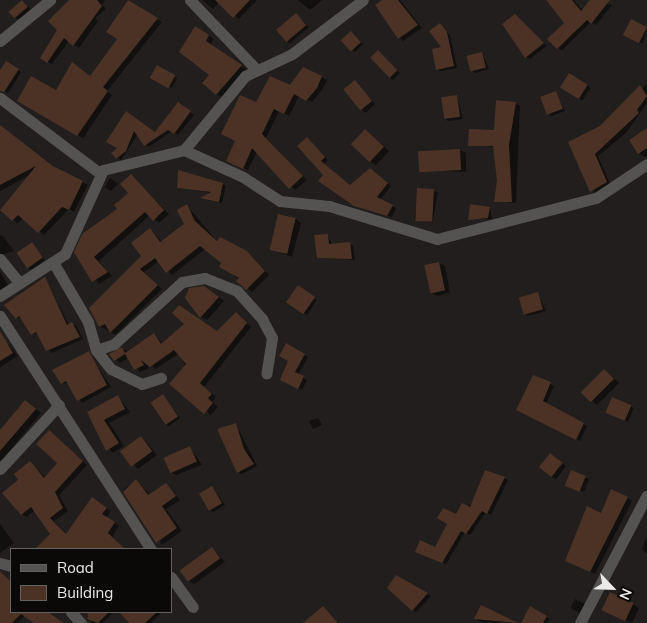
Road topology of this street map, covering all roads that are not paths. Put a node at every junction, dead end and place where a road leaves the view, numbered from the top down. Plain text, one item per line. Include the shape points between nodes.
1 (50, 0) edge
2 (190, 0) edge
3 (363, 0) edge
4 (0, 41) edge
5 (257, 70) junction
6 (0, 98) edge
7 (184, 150) junction
8 (647, 164) edge
9 (101, 174) junction
10 (0, 259) edge
11 (52, 262) junction
12 (18, 281) junction
13 (0, 296) edge
14 (0, 316) edge
15 (96, 350) junction
16 (266, 374) dead end
17 (161, 378) dead end
18 (59, 405) junction
19 (0, 469) edge
20 (647, 495) edge
21 (150, 548) edge
22 (172, 579) edge
23 (193, 607) dead end
24 (72, 613) edge
25 (81, 623) edge
26 (580, 623) edge

1 - 4 street
2 - 5 street
3 - 5 street via 292,54
5 - 7 street via 246,76
6 - 9 street
7 - 8 street via 243,177 280,201 329,206 437,239 596,198
7 - 9 street via 111,165
9 - 11 street via 72,243
10 - 12 street
11 - 12 street
11 - 15 street via 88,322
12 - 13 street
14 - 18 street
15 - 16 street via 114,344 182,282 205,278 236,291 262,319 272,338
15 - 17 street via 122,377 142,384
18 - 19 street
18 - 21 street
20 - 26 street
22 - 23 street
24 - 25 street

